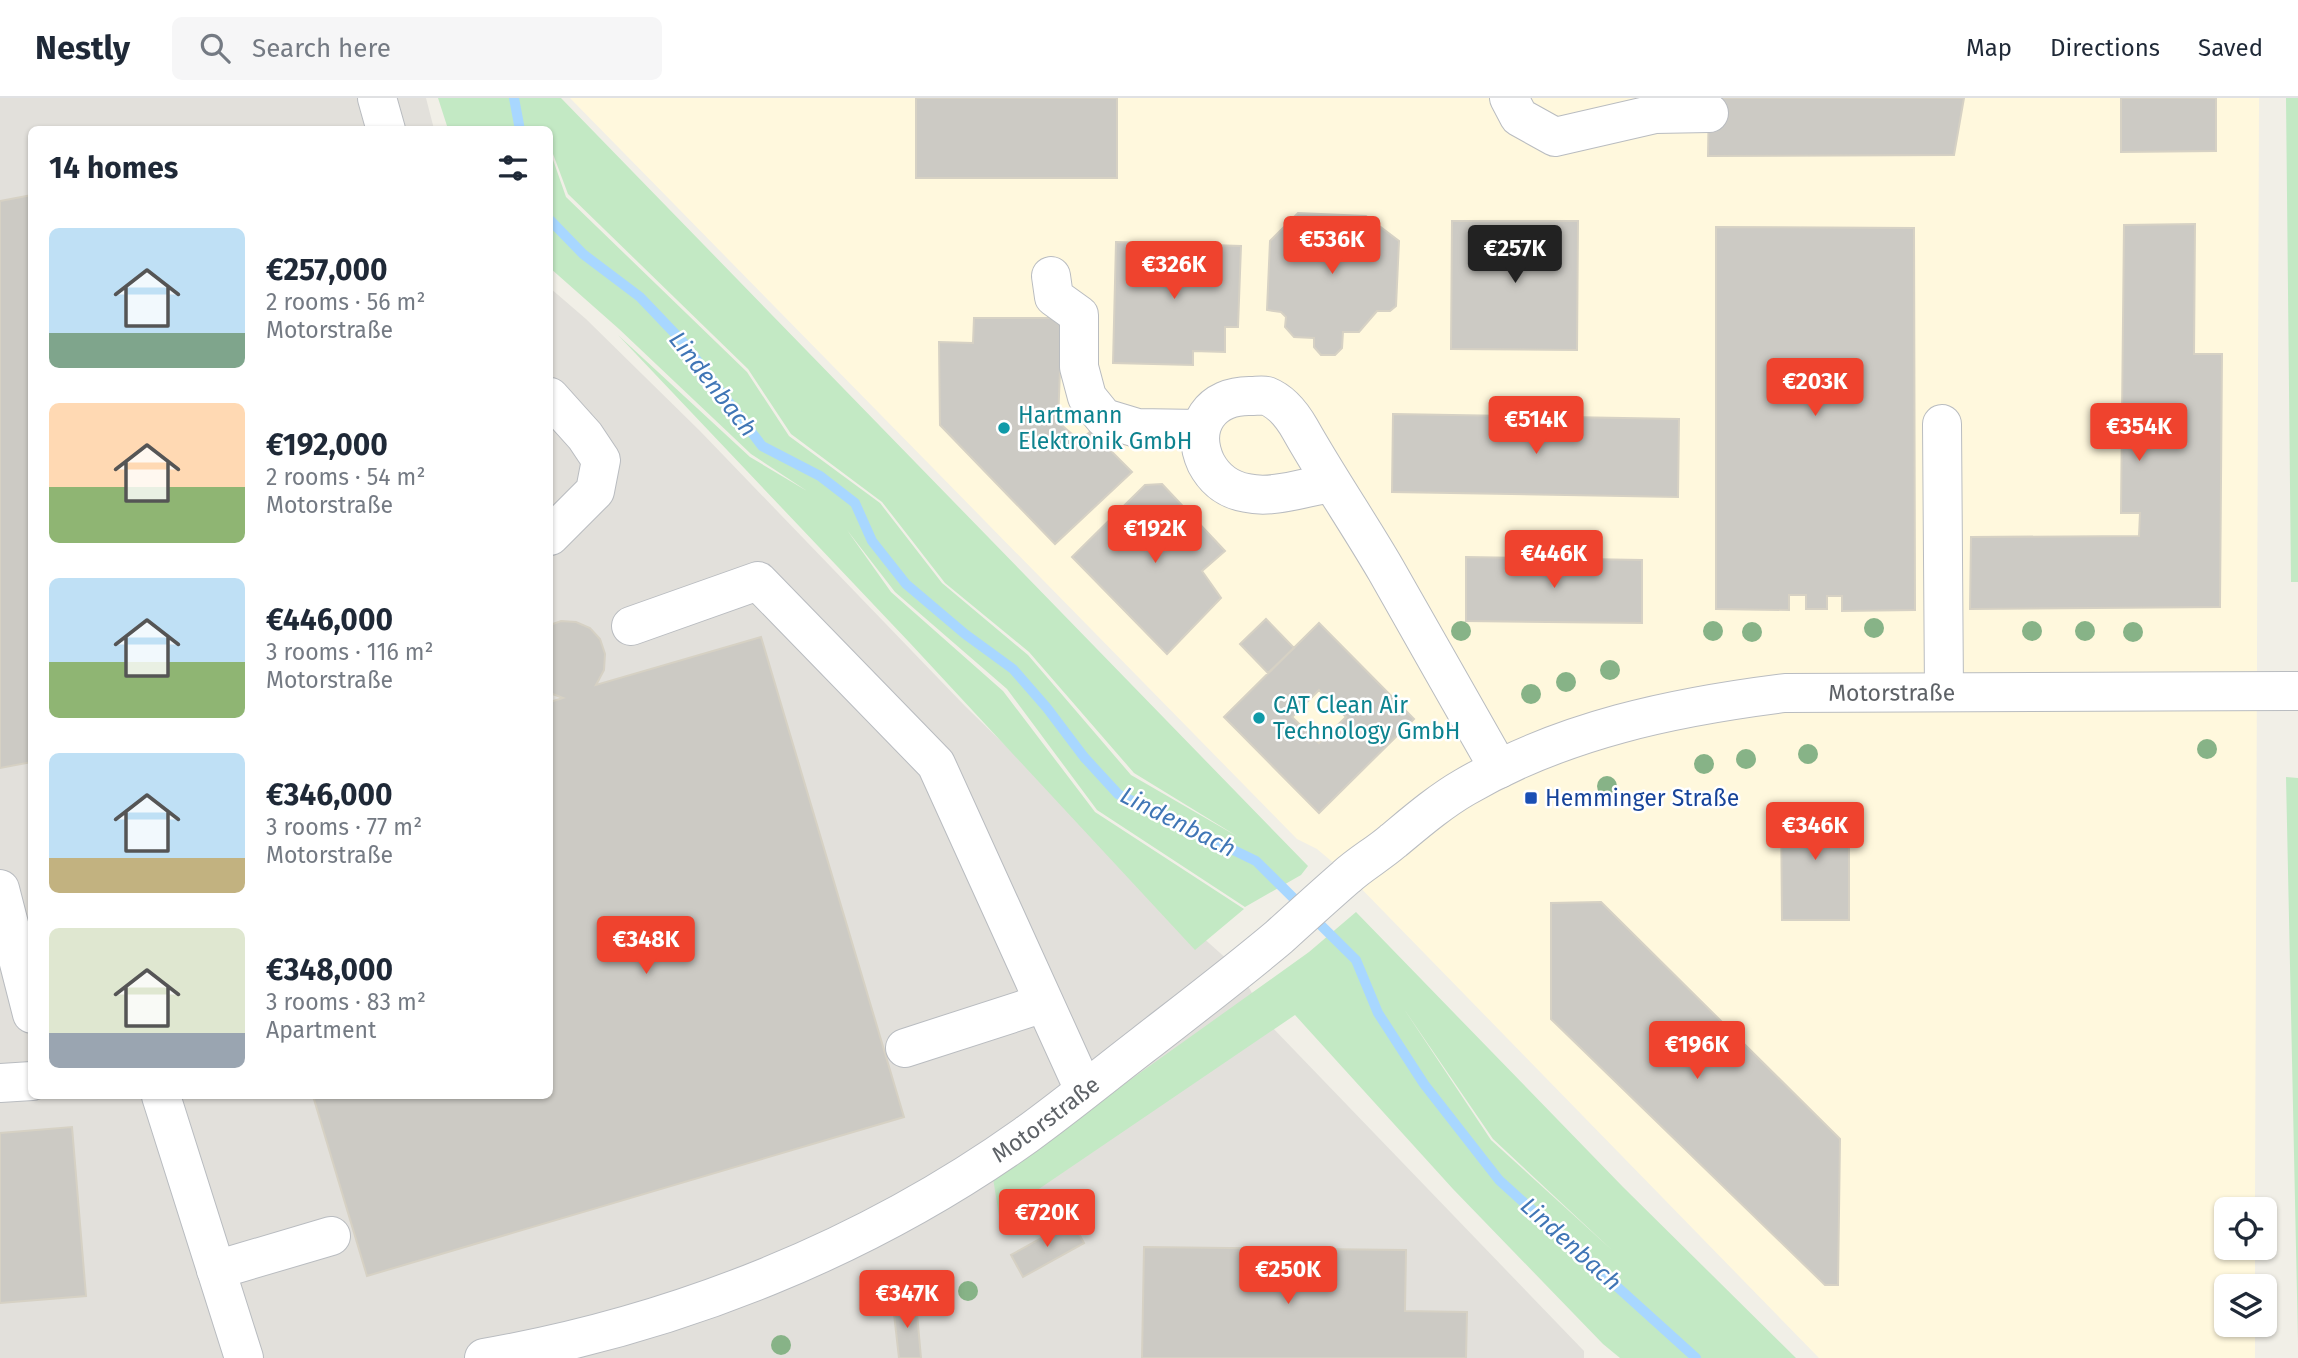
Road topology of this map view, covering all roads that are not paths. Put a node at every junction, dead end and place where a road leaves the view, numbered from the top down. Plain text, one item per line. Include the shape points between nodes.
1 (377, 98) edge
2 (1509, 98) edge
3 (1709, 113) dead end
4 (385, 126) edge
5 (1051, 276) dead end
6 (553, 400) edge
7 (1942, 424) dead end
8 (1200, 429) junction
9 (1331, 483) junction
10 (553, 533) edge
11 (631, 625) dead end
12 (2298, 691) edge
13 (1944, 692) junction
14 (1499, 769) junction
15 (0, 889) edge
16 (28, 998) edge
17 (1044, 1003) junction
18 (905, 1048) dead end
19 (28, 1081) edge
20 (0, 1083) edge
21 (1084, 1090) junction
22 (162, 1099) edge
23 (331, 1236) dead end
24 (216, 1270) junction
25 (613, 1344) edge
26 (243, 1358) edge
27 (484, 1358) edge

1 - 4 street
2 - 3 street via 1519,117 1555,136 1655,114
5 - 8 street via 1054,297 1080,316 1079,367 1087,397 1104,418 1137,428
6 - 10 street via 601,460 595,491
7 - 13 street
8 - 9 street via 1201,451 1226,488 1249,494 1277,493
8 - 9 street via 1208,413 1222,401 1266,396 1291,412
9 - 14 street via 1385,568
11 - 17 street via 758,581 936,764
12 - 13 street, Motorstraße
13 - 14 street, Motorstraße via 1785,693 1712,702 1552,744
14 - 21 street, Motorstraße via 1430,811 1348,875 1276,940
15 - 16 street
17 - 18 street
17 - 21 street
19 - 20 street
21 - 25 street, Motorstraße via 1026,1135 933,1196 824,1253 714,1296
22 - 24 street
23 - 24 street
24 - 26 street
25 - 27 street, Motorstraße

